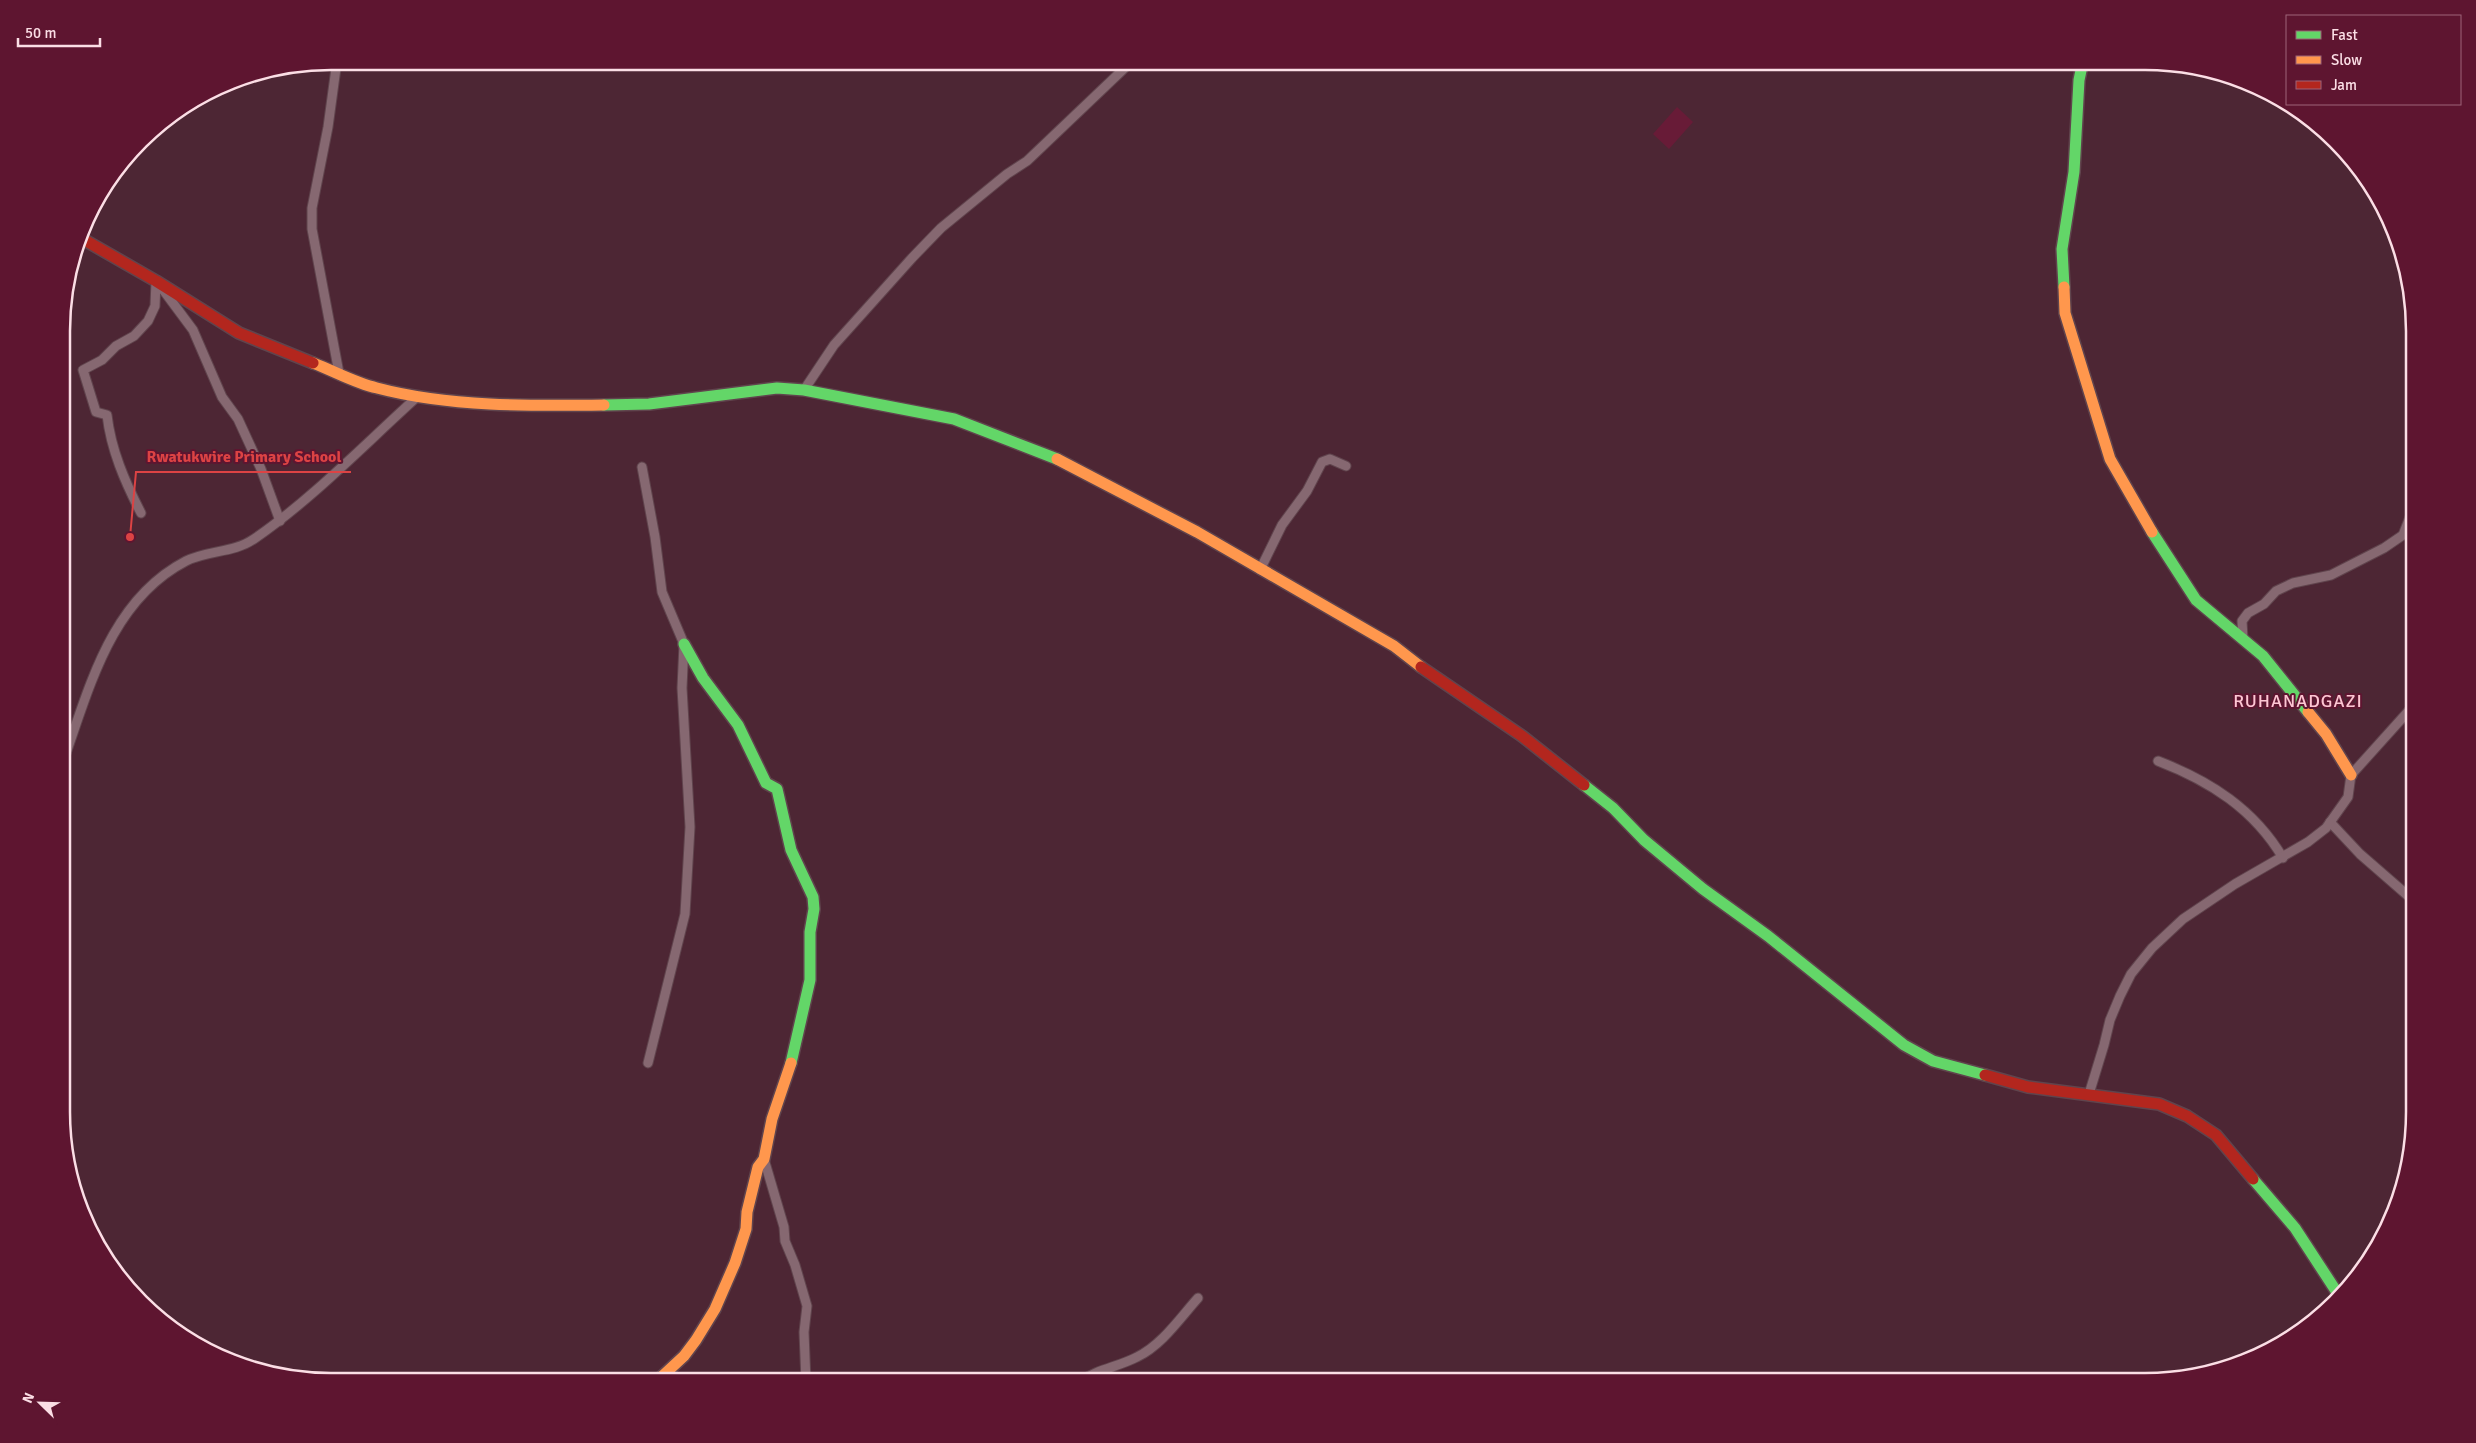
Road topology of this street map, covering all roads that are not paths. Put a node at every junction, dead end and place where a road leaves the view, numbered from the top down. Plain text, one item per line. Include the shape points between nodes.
1 (336, 70) edge
2 (1123, 70) edge
3 (2081, 70) edge
4 (86, 241) edge
5 (156, 280) junction
6 (339, 373) junction
7 (804, 390) junction
8 (417, 398) junction
9 (1346, 466) dead end
10 (642, 467) dead end
11 (141, 513) dead end
12 (280, 521) junction
13 (2406, 527) edge
14 (1260, 570) junction
15 (2243, 639) junction
16 (684, 644) junction
17 (2406, 714) edge
18 (70, 743) edge
19 (2158, 761) dead end
20 (2350, 775) junction
21 (2330, 822) junction
22 (2282, 858) junction
23 (2406, 894) edge
24 (648, 1063) dead end
25 (2089, 1094) junction
26 (764, 1159) junction
27 (2336, 1290) edge
28 (1198, 1298) dead end
29 (666, 1373) edge
30 (806, 1373) edge
31 (1093, 1373) edge

1 - 6 street via 312,208 312,229
2 - 7 street via 1027,161 941,228 834,345
3 - 15 street via 2074,172 2062,249 2065,313 2110,459 2187,588 2196,600
4 - 5 street
5 - 6 street via 239,333
5 - 11 street via 155,306 148,321 134,336 83,370 96,412 106,415 112,447 128,490
5 - 12 street via 192,330 222,397 238,419 261,468
6 - 8 street via 375,388
7 - 8 street via 777,388 640,404 533,406
7 - 14 street via 954,419 1015,442 1073,466 1197,532
8 - 12 street
9 - 14 street via 1330,459 1322,462 1307,491 1282,525
10 - 16 street via 662,592
12 - 18 street via 233,550 210,552 186,561 140,598 119,623 104,650
13 - 15 street via 2403,535 2384,548 2330,575 2293,583 2276,592 2242,621
14 - 25 street via 1394,646 1446,686 1522,736 1613,808 1644,840 1703,889 1768,936 1904,1045 1933,1061 1966,1071 2028,1087
15 - 20 street via 2263,656 2320,728
16 - 24 street via 682,688 690,827 685,914
16 - 26 street via 702,678 738,725 766,783 777,789 791,850 813,897 810,980 795,1052 772,1119
17 - 20 street
19 - 22 street via 2200,779 2243,808 2271,838
20 - 21 street via 2348,797
21 - 22 street via 2308,842
21 - 23 street via 2360,854
22 - 25 street via 2235,884 2183,919 2152,948 2131,974 2120,996
25 - 27 street via 2159,1104 2210,1129 2295,1228
26 - 29 street via 758,1167 746,1229 722,1293 702,1332
26 - 30 street via 806,1306
28 - 31 street via 1154,1346 1138,1357

